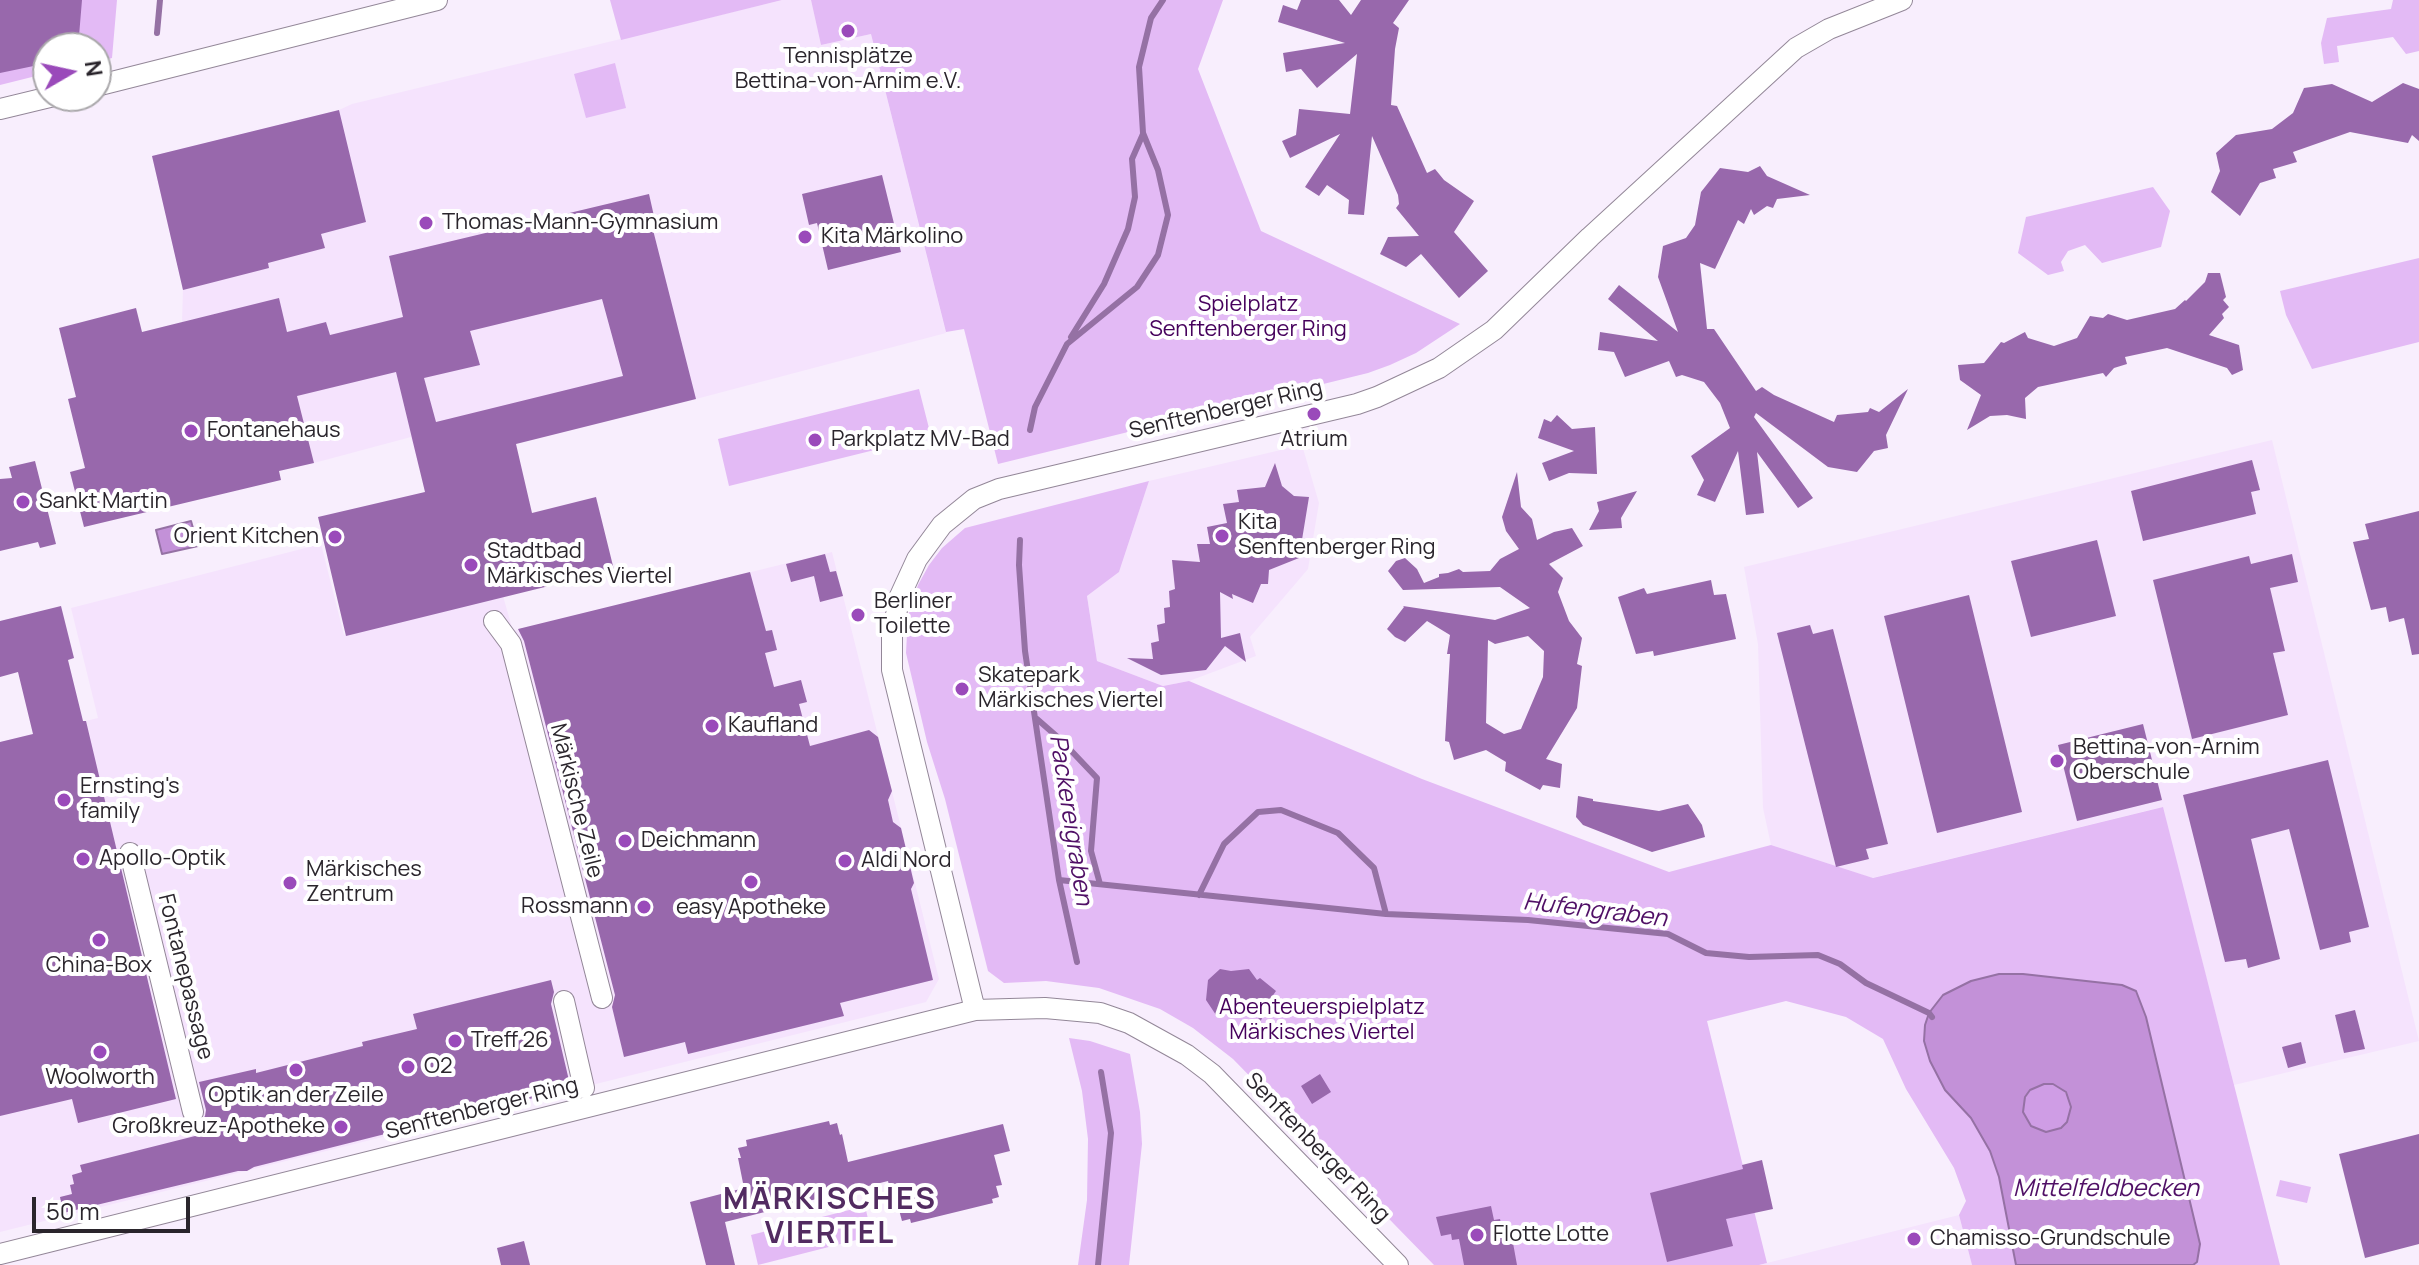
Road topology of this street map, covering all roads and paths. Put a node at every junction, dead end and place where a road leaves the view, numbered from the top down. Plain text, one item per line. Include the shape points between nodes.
1 (437, 0) edge
2 (1902, 0) edge
3 (112, 82) edge
4 (32, 101) edge
5 (0, 109) edge
6 (494, 621) dead end
7 (130, 853) dead end
8 (602, 998) dead end
9 (564, 1001) dead end
10 (975, 1010) junction
11 (584, 1088) dead end
12 (193, 1112) dead end
13 (0, 1254) edge
14 (1398, 1265) edge

1 - 3 street
2 - 10 street, Senftenberger Ring via 1796,48 1494,330 1439,368 1357,404 999,489 974,499 942,525 917,559 900,596 892,670
4 - 5 street
6 - 8 street, Märkische Zeile via 511,644
7 - 12 street, Fontanepassage
9 - 11 street
10 - 13 street, Senftenberger Ring
10 - 14 street, Senftenberger Ring via 1100,1013 1187,1055 1212,1074

